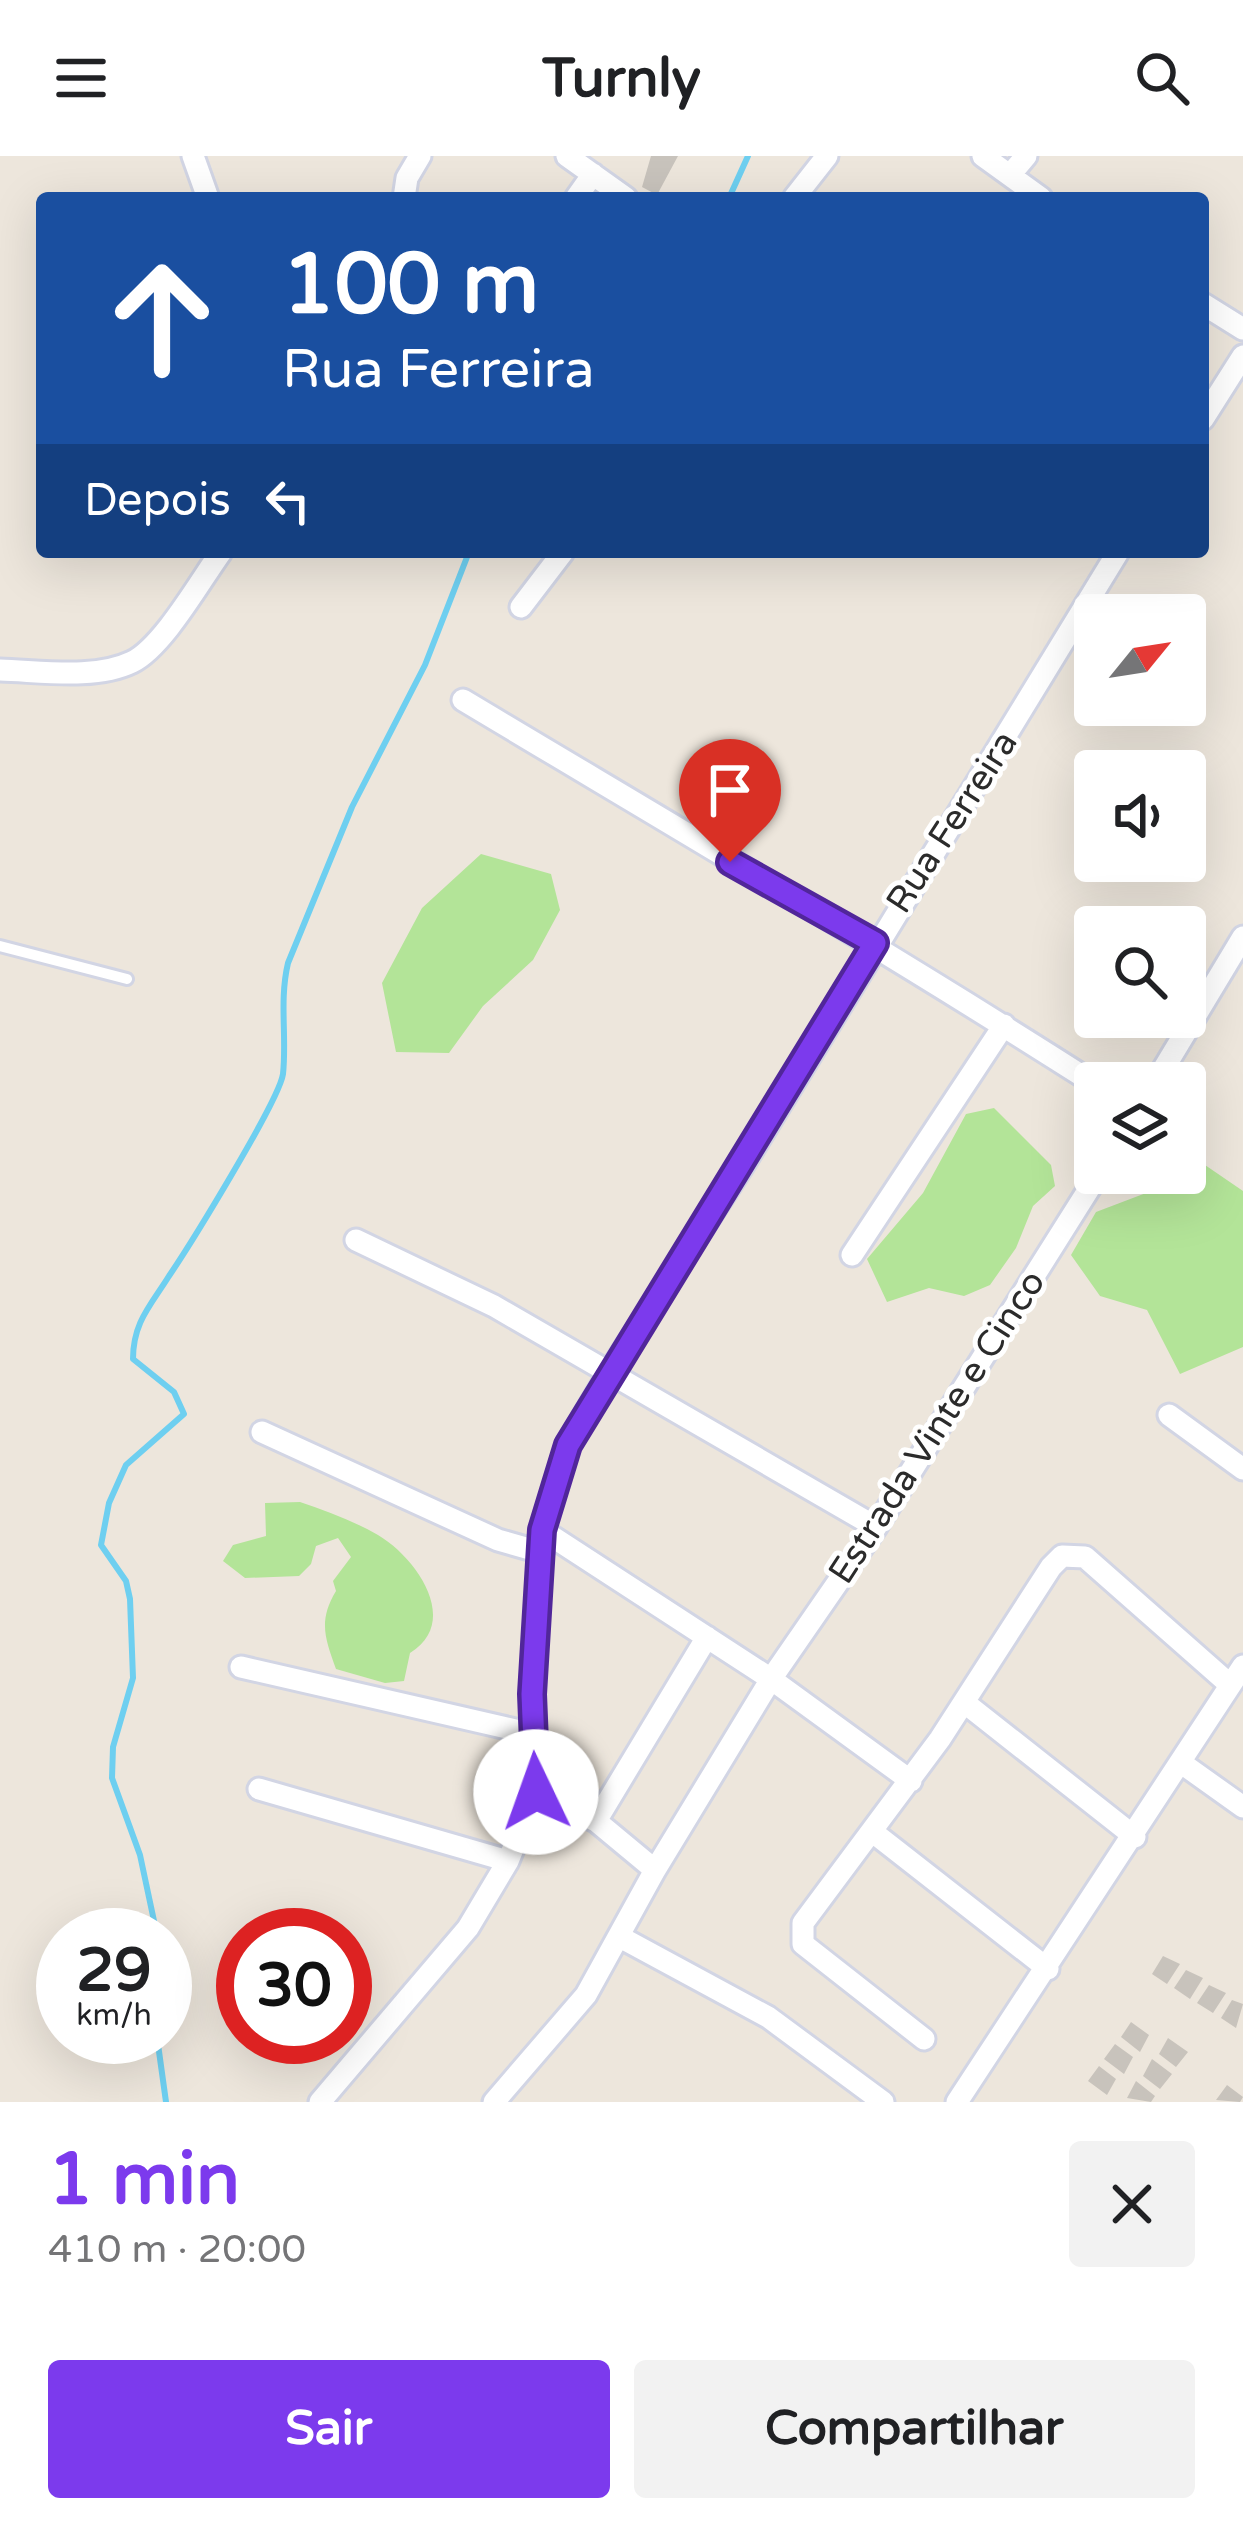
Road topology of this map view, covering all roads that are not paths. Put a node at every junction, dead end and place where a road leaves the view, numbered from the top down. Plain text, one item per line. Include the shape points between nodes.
1 (193, 156) edge
2 (420, 156) edge
3 (567, 156) edge
4 (827, 156) edge
5 (983, 156) edge
6 (1026, 156) edge
7 (593, 174) junction
8 (1010, 175) junction
9 (206, 192) edge
10 (406, 192) edge
11 (580, 192) edge
12 (618, 192) edge
13 (799, 192) edge
14 (1033, 192) edge
15 (1209, 308) edge
16 (1243, 329) edge
17 (1243, 356) edge
18 (1209, 410) edge
19 (216, 558) edge
20 (558, 558) edge
21 (1114, 558) edge
22 (521, 607) dead end
23 (0, 670) edge
24 (464, 700) dead end
25 (1243, 937) edge
26 (875, 943) junction
27 (0, 946) edge
28 (127, 979) dead end
29 (1004, 1025) junction
30 (1168, 1062) edge
31 (1074, 1070) edge
32 (1086, 1194) edge
33 (356, 1240) dead end
34 (852, 1255) dead end
35 (609, 1373) junction
36 (1169, 1415) dead end
37 (262, 1432) dead end
38 (1243, 1469) edge
39 (876, 1527) junction
40 (541, 1541) junction
41 (707, 1637) junction
42 (241, 1667) dead end
43 (1235, 1675) edge
44 (771, 1679) junction
45 (964, 1703) junction
46 (533, 1734) junction
47 (1180, 1762) junction
48 (911, 1781) junction
49 (259, 1789) dead end
50 (536, 1792) junction
51 (1243, 1807) edge
52 (596, 1821) junction
53 (874, 1833) junction
54 (1135, 1837) junction
55 (508, 1861) junction
56 (655, 1870) junction
57 (620, 1937) junction
58 (1048, 1969) junction
59 (924, 2039) dead end
60 (320, 2102) edge
61 (494, 2102) edge
62 (883, 2102) edge
63 (957, 2102) edge

1 - 9 street
2 - 10 street
3 - 7 street
4 - 13 street
5 - 8 street
6 - 8 street
7 - 11 street
7 - 12 street
8 - 14 street
15 - 16 street
17 - 18 street
19 - 23 street via 132,662
20 - 22 street
21 - 26 street, Rua Ferreira
24 - 26 street
25 - 30 street
26 - 29 street
26 - 35 street, Rua Ferreira
27 - 28 lane
29 - 31 street
29 - 34 street
32 - 39 street, Estrada Vinte e Cinco
33 - 35 street
35 - 39 street
35 - 40 street, Rua Ferreira via 568,1445
36 - 38 street
37 - 40 street via 498,1540
39 - 44 street, Estrada Vinte e Cinco
40 - 41 street
40 - 46 street, Rua Ferreira
41 - 44 street
41 - 52 street
42 - 46 street
43 - 45 street via 1074,1553 1051,1567
43 - 47 street
44 - 48 street
44 - 56 street, Estrada Vinte e Cinco
45 - 48 street
45 - 54 street
46 - 50 street, Rua Ferreira
47 - 51 street
47 - 54 street
48 - 53 street
49 - 55 street
50 - 52 street
50 - 55 street
52 - 56 street
53 - 58 street
53 - 59 street via 803,1923 803,1944
54 - 58 street
55 - 60 street via 468,1928
56 - 57 street, Estrada Vinte e Cinco
57 - 61 street, Estrada Vinte e Cinco via 586,1995
57 - 62 street via 768,2017
58 - 63 street

